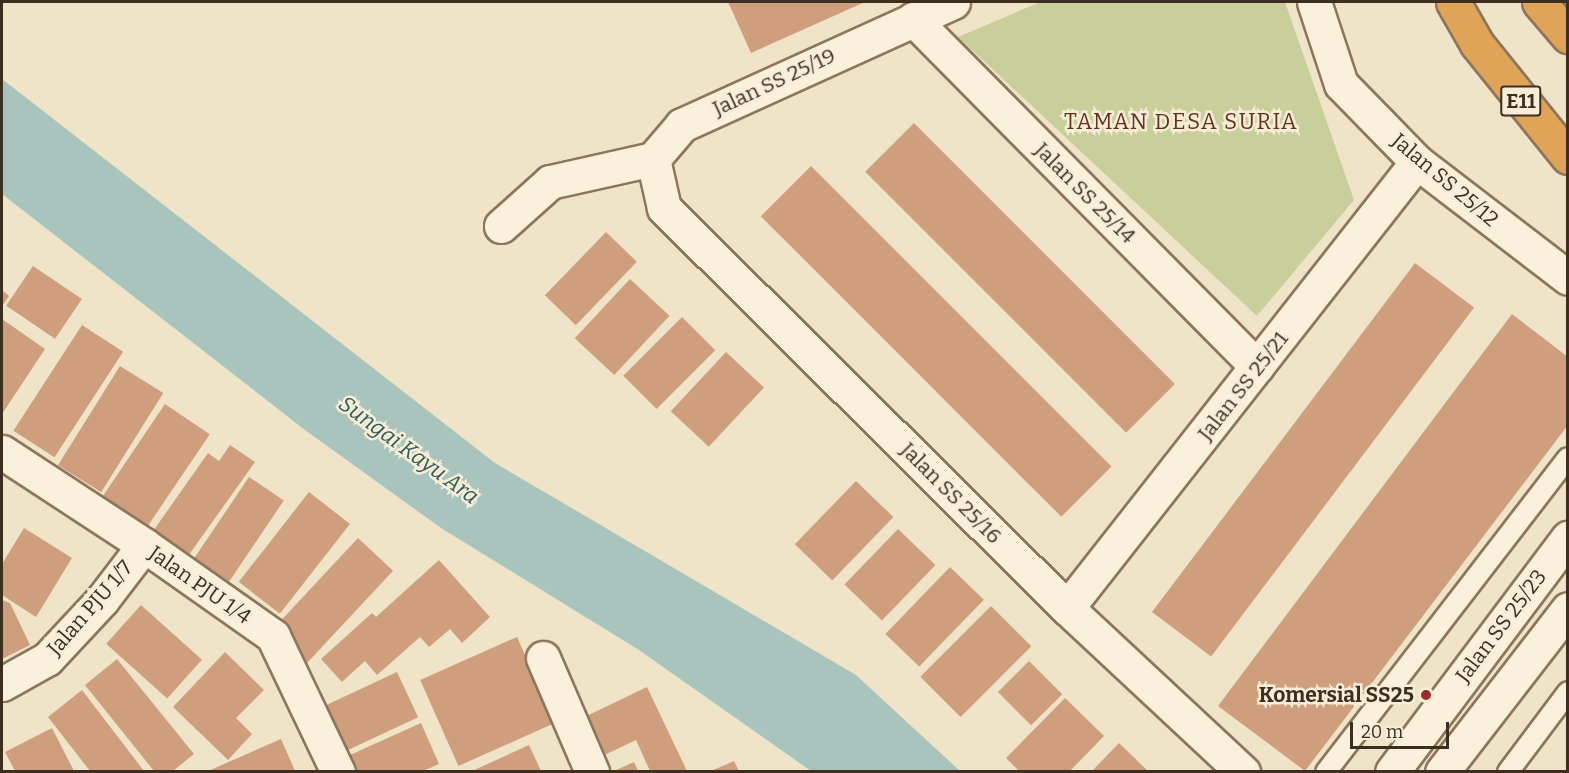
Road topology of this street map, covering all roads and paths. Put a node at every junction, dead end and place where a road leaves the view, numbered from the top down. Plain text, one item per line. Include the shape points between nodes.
1 (953, 2) edge
2 (1314, 2) edge
3 (1453, 2) edge
4 (1539, 2) edge
5 (913, 19) junction
6 (1568, 36) edge
7 (1568, 157) edge
8 (653, 159) junction
9 (1417, 162) junction
10 (501, 226) dead end
11 (1568, 278) edge
12 (1257, 367) junction
13 (2, 452) edge
14 (1568, 459) edge
15 (1568, 538) edge
16 (144, 545) junction
17 (1067, 608) junction
18 (1568, 609) edge
19 (543, 658) dead end
20 (2, 684) edge
21 (1568, 692) edge
22 (338, 771) edge
23 (592, 771) edge
24 (1243, 771) edge
25 (1326, 771) edge
26 (1392, 771) edge
27 (1442, 771) edge
28 (1508, 771) edge

1 - 5 street, Jalan SS 25/19
2 - 9 street, Jalan SS 25/12 via 1341,84
3 - 7 highway, E11 via 1477,44
4 - 6 highway
5 - 8 street, Jalan SS 25/19 via 682,125
5 - 12 street, Jalan SS 25/14
8 - 10 street via 550,182
8 - 17 street, Jalan SS 25/16 via 664,208
9 - 11 street, Jalan SS 25/12
9 - 12 street, Jalan SS 25/21
12 - 17 street, Jalan SS 25/21
13 - 16 street, Jalan PJU 1/4
14 - 25 lane
15 - 26 street, Jalan SS 25/23
16 - 20 street, Jalan PJU 1/7 via 102,600 47,659
16 - 22 street, Jalan PJU 1/4 via 273,636
17 - 24 street, Jalan SS 25/16
18 - 27 street, Jalan SS 25/23
19 - 23 street
21 - 28 lane

